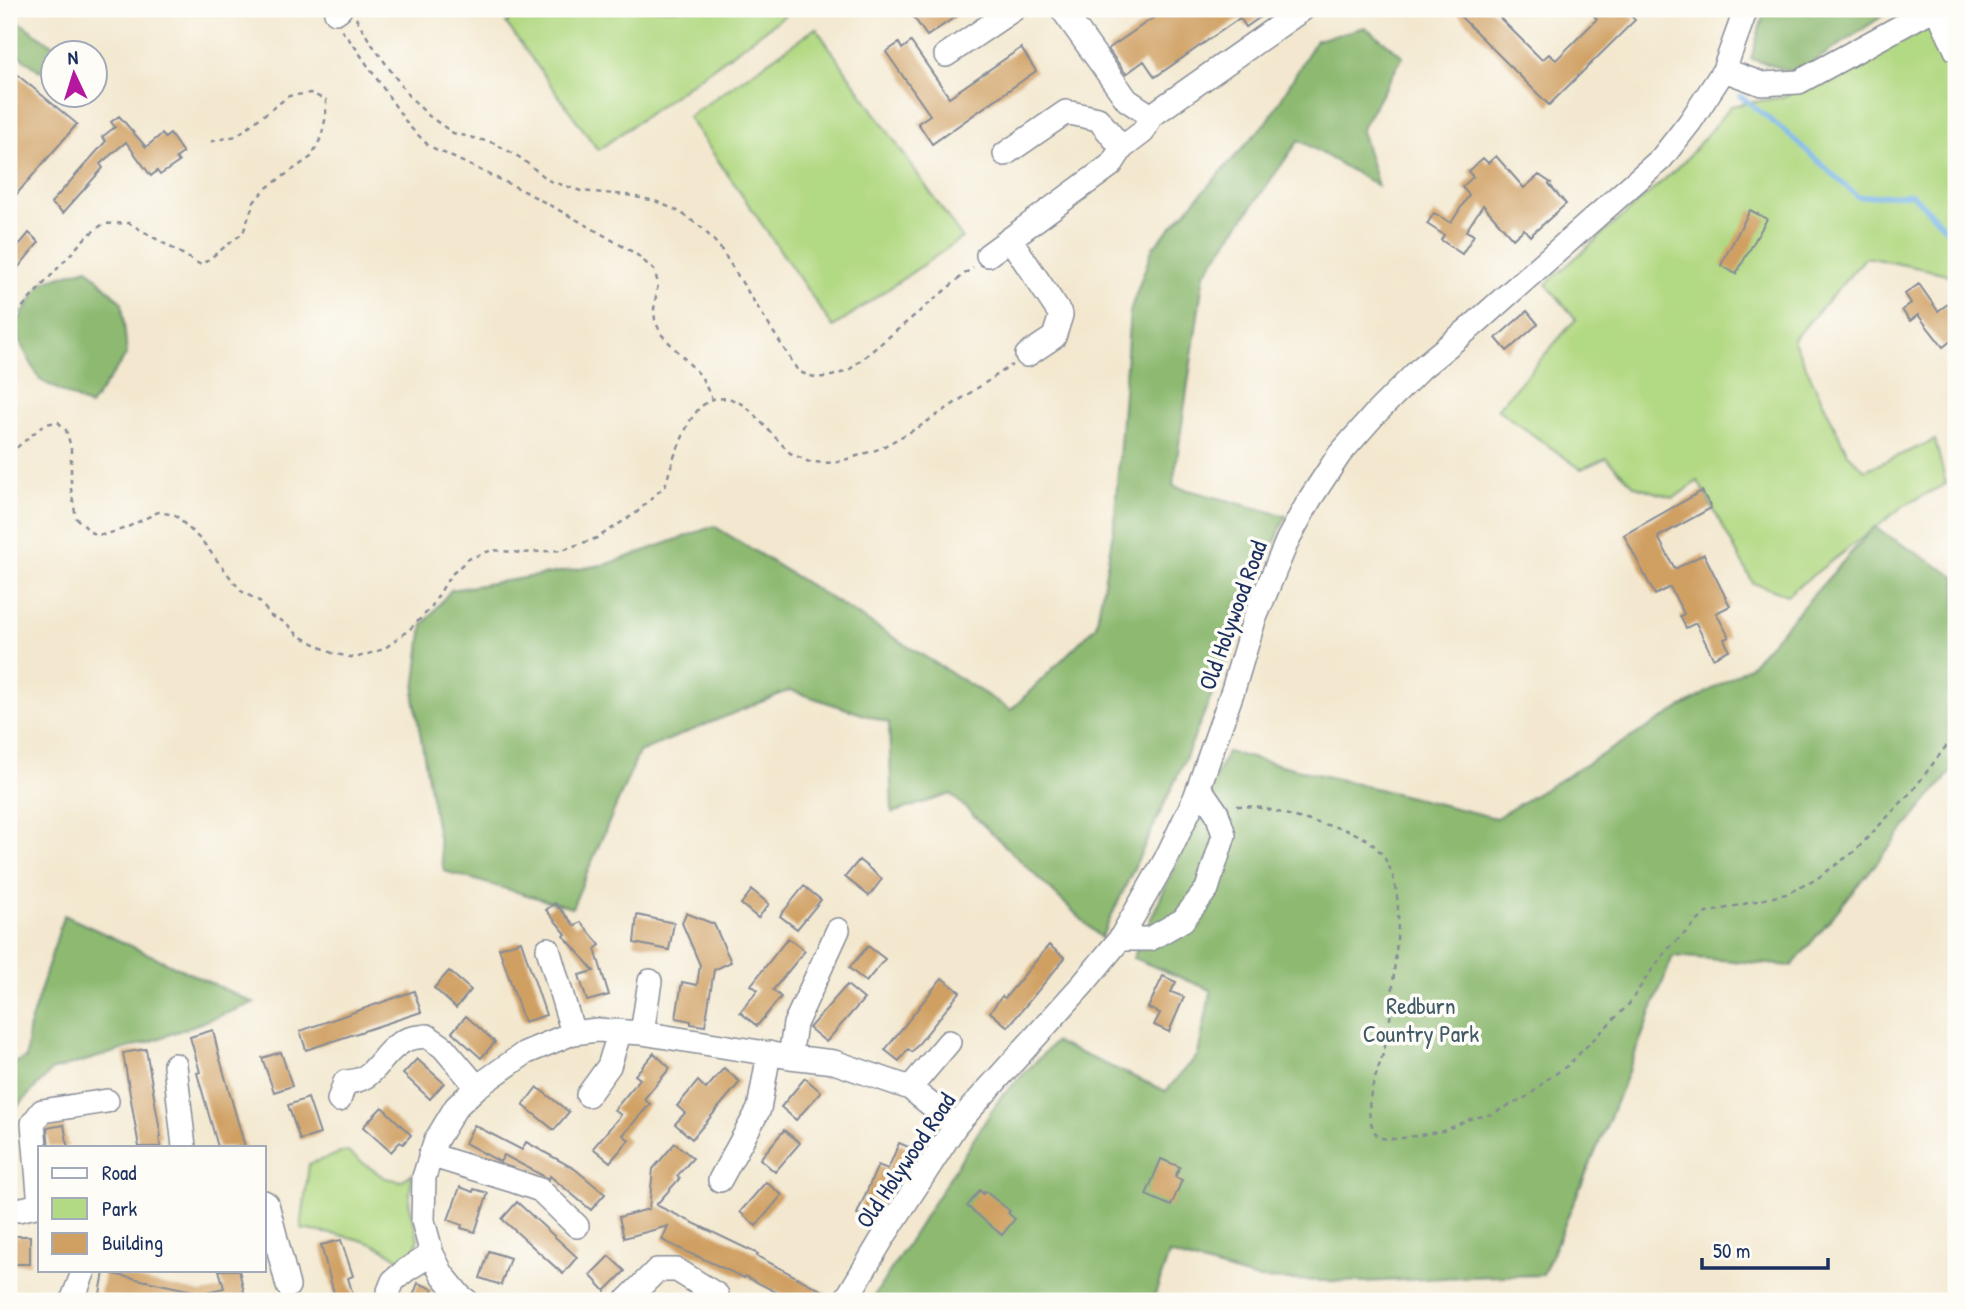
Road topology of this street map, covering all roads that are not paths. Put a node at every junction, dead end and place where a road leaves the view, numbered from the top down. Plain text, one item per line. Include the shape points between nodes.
1 (1014, 9) edge
2 (1062, 9) edge
3 (1935, 9) edge
4 (1744, 10) edge
5 (1297, 11) edge
6 (1956, 50) edge
7 (946, 55) dead end
8 (1724, 69) junction
9 (1151, 116) junction
10 (1122, 148) junction
11 (1005, 154) dead end
12 (1010, 239) junction
13 (988, 255) road end
14 (1027, 355) road end
15 (1199, 788) junction
16 (838, 930) dead end
17 (1120, 939) junction
18 (548, 949) dead end
19 (650, 981) dead end
20 (631, 1032) junction
21 (573, 1033) junction
22 (949, 1042) dead end
23 (779, 1055) junction
24 (175, 1065) dead end
25 (477, 1087) junction
26 (910, 1088) junction
27 (588, 1095) dead end
28 (339, 1100) dead end
29 (107, 1101) dead end
30 (956, 1125) junction
31 (184, 1146) edge
32 (430, 1155) junction
33 (720, 1180) dead end
34 (266, 1203) edge
35 (29, 1207) edge
36 (577, 1226) dead end
37 (432, 1254) junction
38 (83, 1272) edge
39 (288, 1286) dead end
40 (716, 1295) dead end
41 (72, 1301) edge
42 (385, 1301) edge
43 (467, 1301) edge
44 (626, 1301) edge
45 (845, 1301) edge

1 - 7 street
2 - 9 street via 1127,100
3 - 6 street
3 - 8 street via 1799,82 1762,84
4 - 8 street, Old Holywood Road
5 - 9 street
8 - 15 street, Old Holywood Road via 1661,159 1420,369 1339,455 1278,562 1254,620
9 - 10 street via 1143,132
10 - 11 street via 1098,119 1066,112
10 - 12 street via 1111,165
12 - 13 street
12 - 14 street via 1061,315 1054,337
15 - 17 street, Old Holywood Road via 1166,859
15 - 17 street via 1217,813 1224,835 1207,889 1183,920 1161,933 1150,939
16 - 23 street
17 - 30 street, Old Holywood Road
18 - 21 street
19 - 20 street
20 - 21 street
20 - 23 street
20 - 27 street
21 - 25 street via 526,1053
22 - 26 street
23 - 26 street via 834,1062
23 - 33 street via 759,1109
24 - 31 street
25 - 28 street via 443,1046 426,1035 404,1040 374,1072 356,1082 345,1082
25 - 32 street via 456,1107
26 - 30 street
29 - 35 street via 42,1111 33,1123
30 - 45 street, Old Holywood Road
32 - 36 street via 540,1190
32 - 37 street via 424,1177 423,1221
34 - 39 street
37 - 42 street via 393,1281
37 - 43 street via 442,1274
38 - 41 street
40 - 44 street via 677,1270 657,1270

